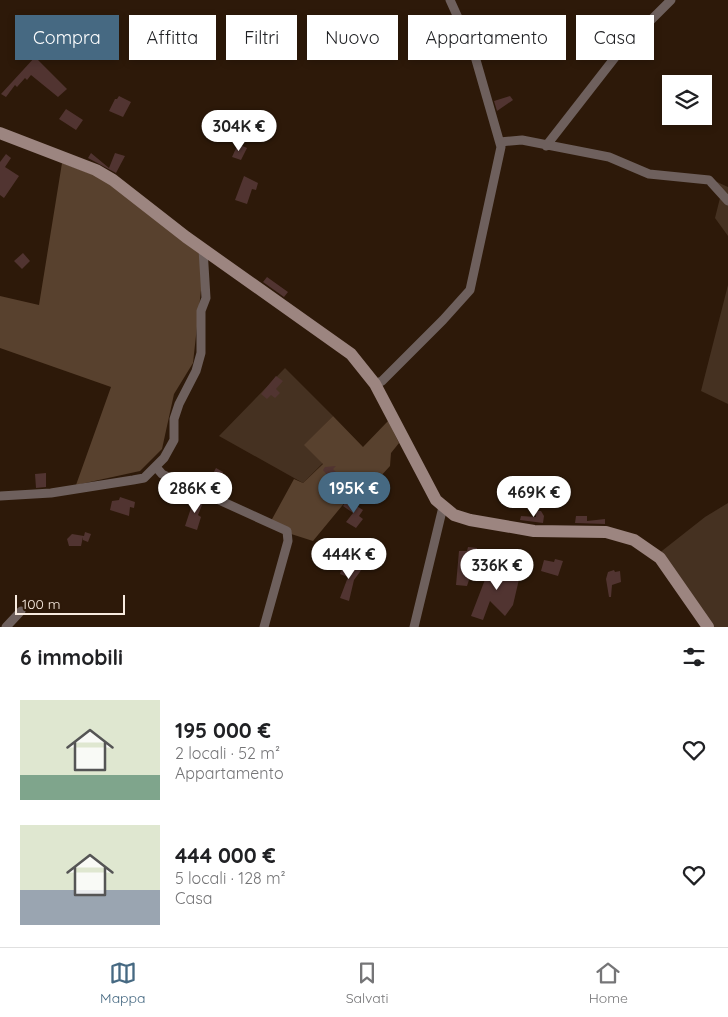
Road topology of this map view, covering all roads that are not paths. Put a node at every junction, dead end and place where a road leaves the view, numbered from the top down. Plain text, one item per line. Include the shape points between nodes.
1 (450, 0) edge
2 (671, 0) edge
3 (0, 133) edge
4 (500, 142) junction
5 (546, 146) junction
6 (728, 201) edge
7 (203, 249) junction
8 (375, 384) junction
9 (156, 467) junction
10 (0, 496) edge
11 (443, 507) junction
12 (21, 612) dead end
13 (6, 627) edge
14 (264, 627) edge
15 (414, 627) edge
16 (708, 627) edge

1 - 4 street via 474,53
2 - 5 street via 620,51
3 - 7 main road via 96,170
4 - 5 street via 515,140
4 - 8 street via 470,290 382,381
5 - 6 street via 609,158 649,174 709,180
7 - 8 main road via 351,354
7 - 9 street via 206,298 200,320 199,361 178,404 174,440
8 - 11 main road via 428,487
9 - 10 street via 144,478 52,493
9 - 14 street via 162,474 287,531 288,541
11 - 15 street
11 - 16 main road via 470,520 534,531 606,532 634,540 660,558
12 - 13 street

